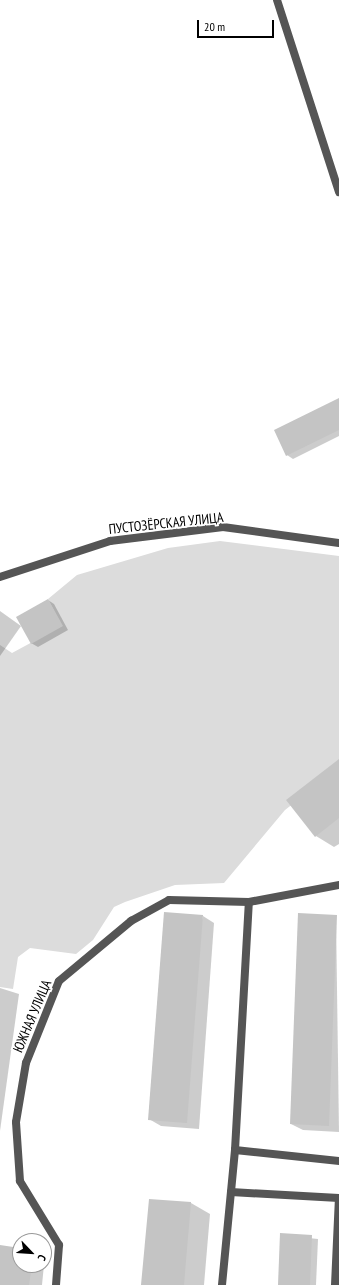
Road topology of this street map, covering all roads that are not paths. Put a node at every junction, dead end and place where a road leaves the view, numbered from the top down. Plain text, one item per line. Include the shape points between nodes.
1 (277, 0) edge
2 (339, 192) edge
3 (339, 543) edge
4 (0, 577) edge
5 (339, 885) edge
6 (249, 902) junction
7 (235, 1150) junction
8 (339, 1161) edge
9 (231, 1192) junction
10 (339, 1198) edge
11 (56, 1285) edge
12 (222, 1285) edge
13 (335, 1285) edge

1 - 2 street
3 - 4 street, ПУСТОЗЁРСКАЯ УЛИЦА via 223,527 110,541
5 - 6 street, ЮЖНАЯ УЛИЦА
6 - 7 street
6 - 11 street, ЮЖНАЯ УЛИЦА via 169,900 132,921 59,981 26,1063 16,1122 20,1181 59,1245
7 - 8 street
7 - 9 street
9 - 10 street
9 - 12 street
10 - 13 street

